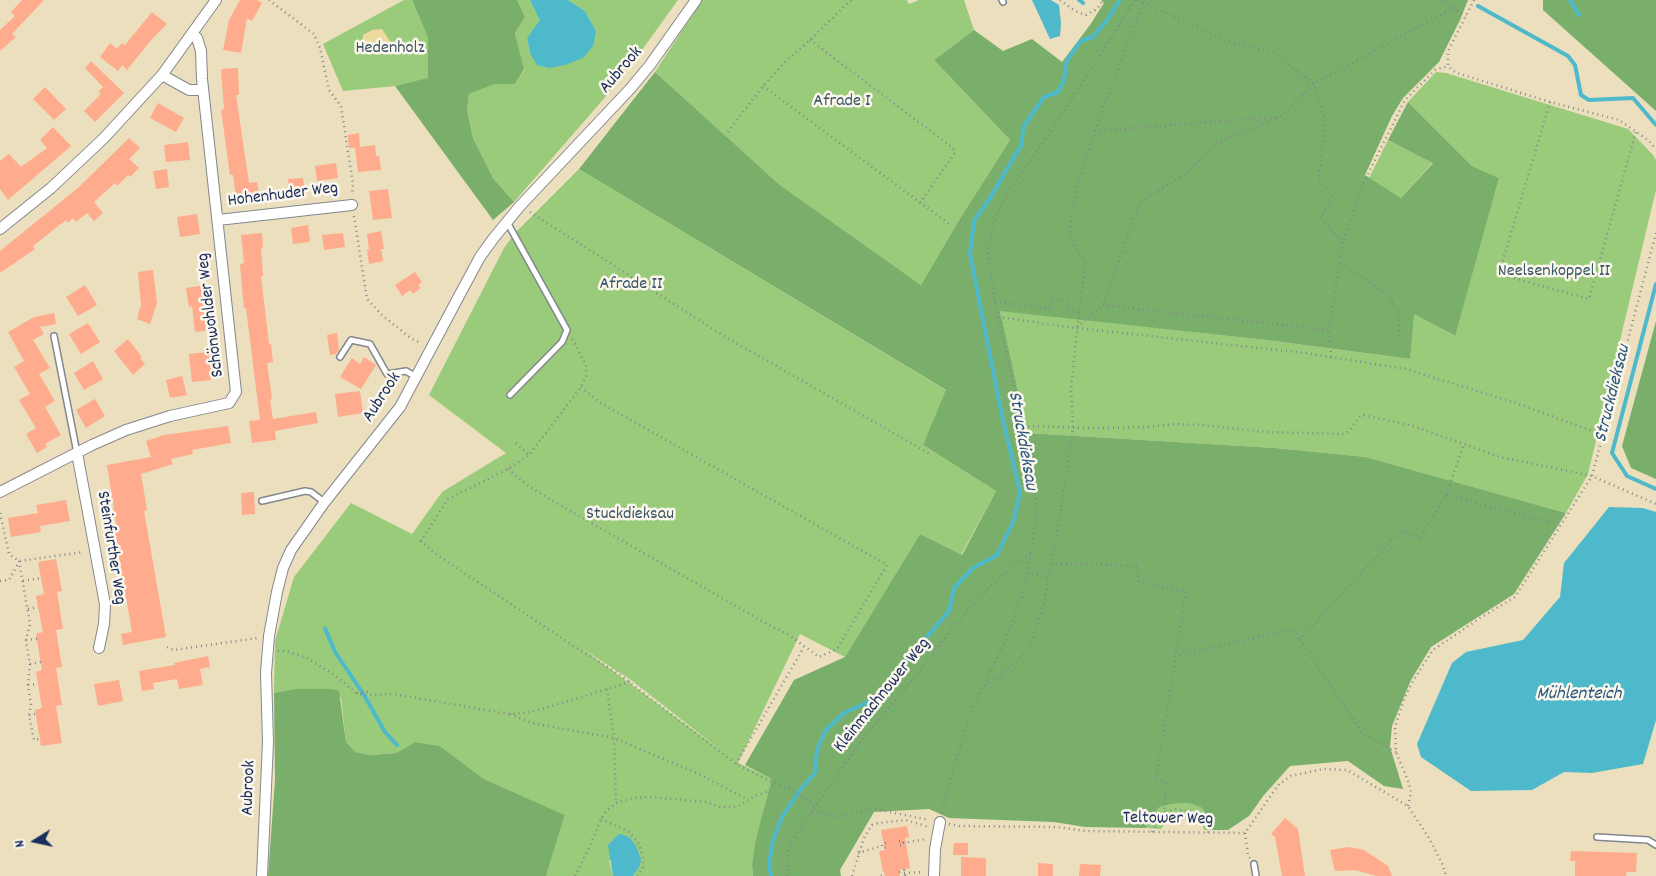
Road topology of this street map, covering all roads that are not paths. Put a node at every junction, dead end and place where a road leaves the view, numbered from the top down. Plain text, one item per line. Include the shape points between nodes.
1 (216, 0) edge
2 (696, 0) edge
3 (192, 34) junction
4 (162, 75) junction
5 (203, 90) junction
6 (352, 205) road end
7 (218, 220) junction
8 (507, 221) junction
9 (0, 229) edge
10 (54, 336) dead end
11 (340, 357) dead end
12 (416, 377) junction
13 (510, 395) dead end
14 (77, 453) junction
15 (0, 492) edge
16 (262, 501) dead end
17 (324, 502) junction
18 (99, 648) dead end
19 (940, 822) road end
20 (1597, 837) dead end
21 (1656, 845) edge
22 (1254, 864) road end
23 (934, 874) edge
24 (262, 876) edge
25 (1256, 876) edge

1 - 3 street
2 - 8 street, Aubrook via 630,89
3 - 4 street
3 - 5 street, Schönwohlder Weg via 200,45
4 - 5 street via 189,90
4 - 9 street via 104,138 51,188
5 - 7 street, Schönwohlder Weg
6 - 7 street, Hohenhuder Weg
7 - 14 street, Schönwohlder Weg via 237,386 234,398 224,405 148,422
8 - 12 street, Aubrook via 480,257
8 - 13 lane via 567,330 562,342
10 - 14 lane
11 - 12 lane via 351,340 370,344 387,374 406,372
12 - 17 street, Aubrook via 395,415
14 - 15 street, Schönwohlder Weg
14 - 18 street, Steinfurther Weg via 105,604
16 - 17 lane via 305,491
17 - 24 street, Aubrook via 291,550 283,568 272,617 266,673 268,742
19 - 23 street
20 - 21 lane via 1648,840
22 - 25 lane

